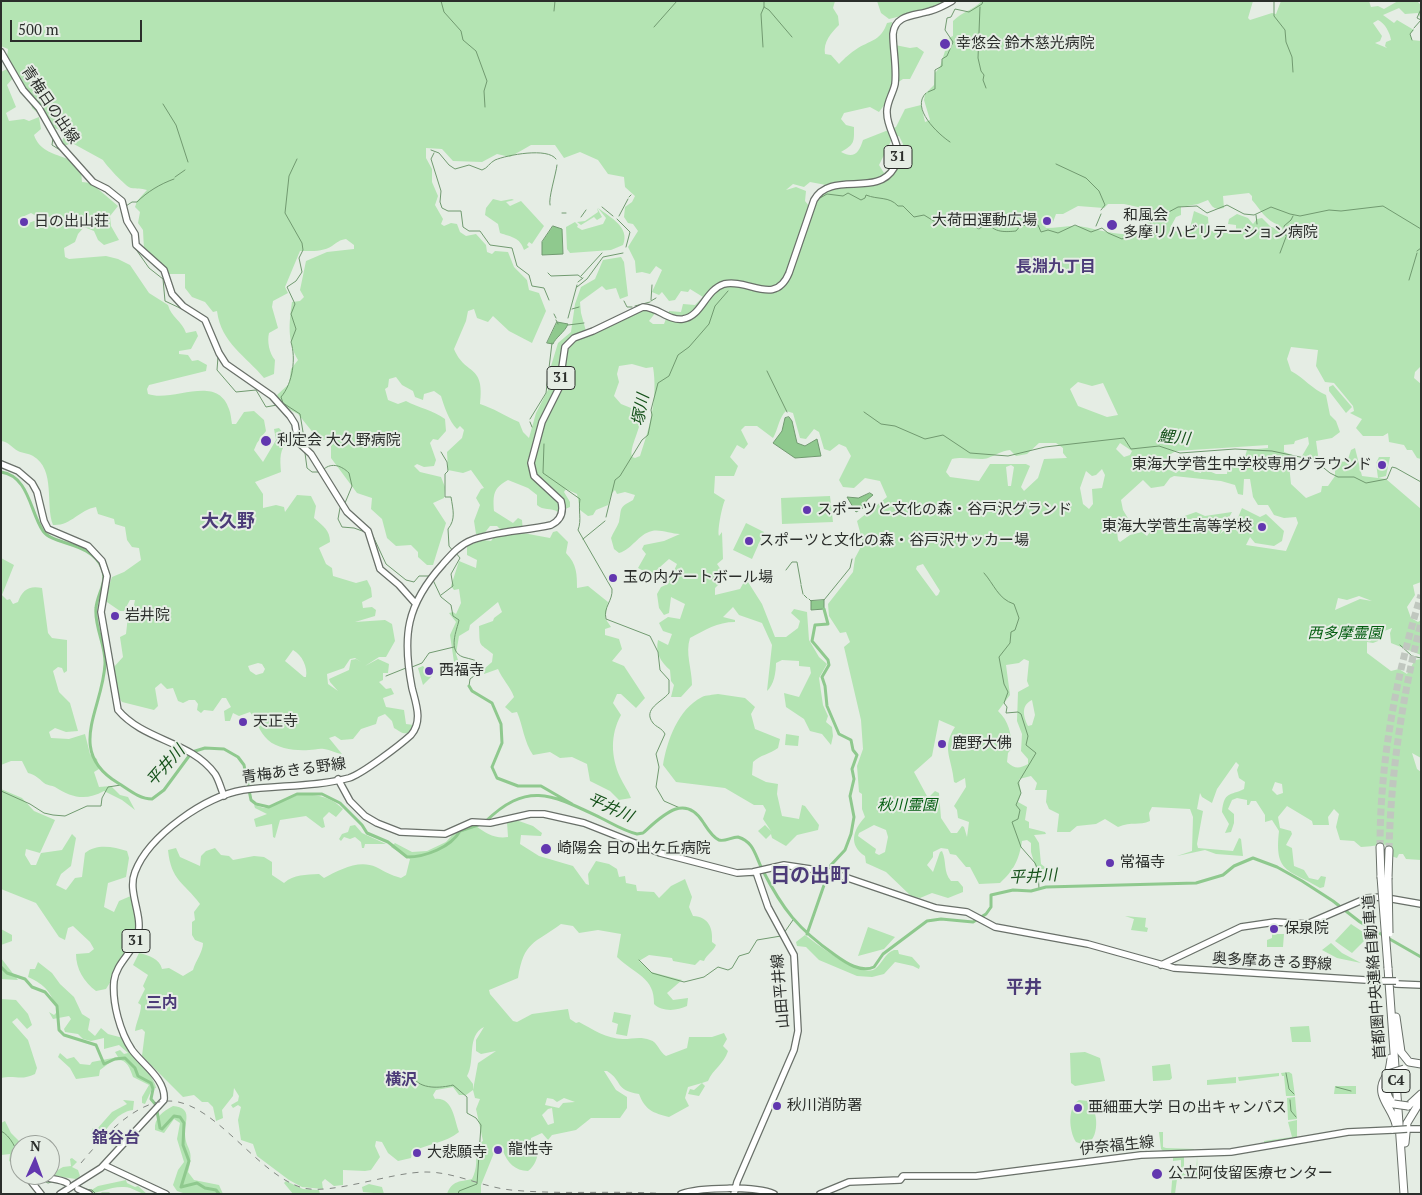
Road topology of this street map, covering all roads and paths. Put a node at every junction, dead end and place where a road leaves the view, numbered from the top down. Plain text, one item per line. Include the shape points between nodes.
1 (952, 1) edge
2 (1, 52) edge
3 (1, 464) edge
4 (415, 603) junction
5 (338, 780) junction
6 (224, 796) junction
7 (1380, 847) tunnel mouth
8 (1388, 850) tunnel mouth
9 (757, 871) junction
10 (1385, 878) junction
11 (1421, 904) edge
12 (1161, 965) junction
13 (1389, 969) junction
14 (1421, 984) edge
15 (1394, 1002) junction
16 (1392, 1022) junction
17 (1421, 1065) edge
18 (1421, 1094) edge
19 (1421, 1100) edge
20 (1421, 1129) edge
21 (1405, 1158) junction
22 (104, 1165) junction
23 (1403, 1178) junction
24 (60, 1179) edge
25 (67, 1183) dead end
26 (78, 1189) dead end
27 (734, 1192) edge
28 (60, 1194) edge
29 (89, 1194) edge
30 (166, 1194) edge
31 (681, 1194) edge
32 (774, 1194) edge
33 (820, 1194) edge
34 (1406, 1194) edge

1 - 4 main road, 青梅あきる野線 / 31 via 938,9 905,17 895,26 895,82 887,112 898,153 891,172 876,182 832,186 820,193 813,204 787,279 777,288 766,290 723,284 710,292 688,318 674,319 643,307 570,340 564,352 559,388 542,422 531,464 536,478 561,501 560,517 551,525 476,539 454,552 420,591
2 - 4 main road, 青梅日の出線 via 69,156 97,184 122,201 136,245 164,270 172,294 183,306 206,320 223,361 272,396 293,420 297,439 343,506 369,534 380,570
3 - 6 main road via 18,471 32,483 48,529 85,544 102,560 106,576 100,612 118,710 156,738 193,755 215,774
4 - 5 main road, 青梅あきる野線 / 31 via 407,638 408,667 418,716 414,731 355,775
5 - 6 main road, 青梅あきる野線 / 31 via 244,790
5 - 9 main road via 350,801 363,814 397,831 445,834 468,823 544,814 584,823 670,856 737,873
6 - 22 main road, 青梅あきる野線 / 31 via 204,805 164,832 140,862 133,877 138,933 136,943 116,973 114,989 125,1036 162,1088 164,1100
7 - 10 highway, 首都圏中央連絡自動車道 / C4
8 - 10 highway, 首都圏中央連絡自動車道 / C4
9 - 12 main road, 奥多摩あきる野線 via 792,865 830,872 936,908 964,911 999,928 1088,944
9 - 27 main road, 山田平井線 via 768,907 793,952 798,1031 794,1050
10 - 13 highway, 首都圏中央連絡自動車道 / C4, bridge
11 - 12 main road, 奥多摩あきる野線 via 1374,897 1346,905 1307,924 1275,922 1236,928
12 - 14 main road, 奥多摩あきる野線, bridge via 1182,970
13 - 15 highway, 首都圏中央連絡自動車道 / C4
13 - 16 highway, 首都圏中央連絡自動車道 / C4
15 - 17 highway via 1402,1055 1409,1062
15 - 21 highway, 首都圏中央連絡自動車道 / C4
16 - 18 highway, bridge via 1387,1097 1394,1104 1408,1106
16 - 23 highway, 首都圏中央連絡自動車道 / C4
17 - 23 highway, bridge via 1395,1071 1382,1084 1381,1094 1395,1122
19 - 21 highway via 1406,1126
20 - 33 main road, 伊奈福生線, bridge via 1348,1132 1231,1152 1141,1155 976,1176 904,1176 900,1180 849,1182
21 - 34 highway, 首都圏中央連絡自動車道 / C4
22 - 28 main road, 青梅あきる野線 / 31
22 - 30 main road
23 - 34 highway, 首都圏中央連絡自動車道 / C4
24 - 25 main road
26 - 29 main road
27 - 31 main road via 700,1189
27 - 32 main road via 758,1190

